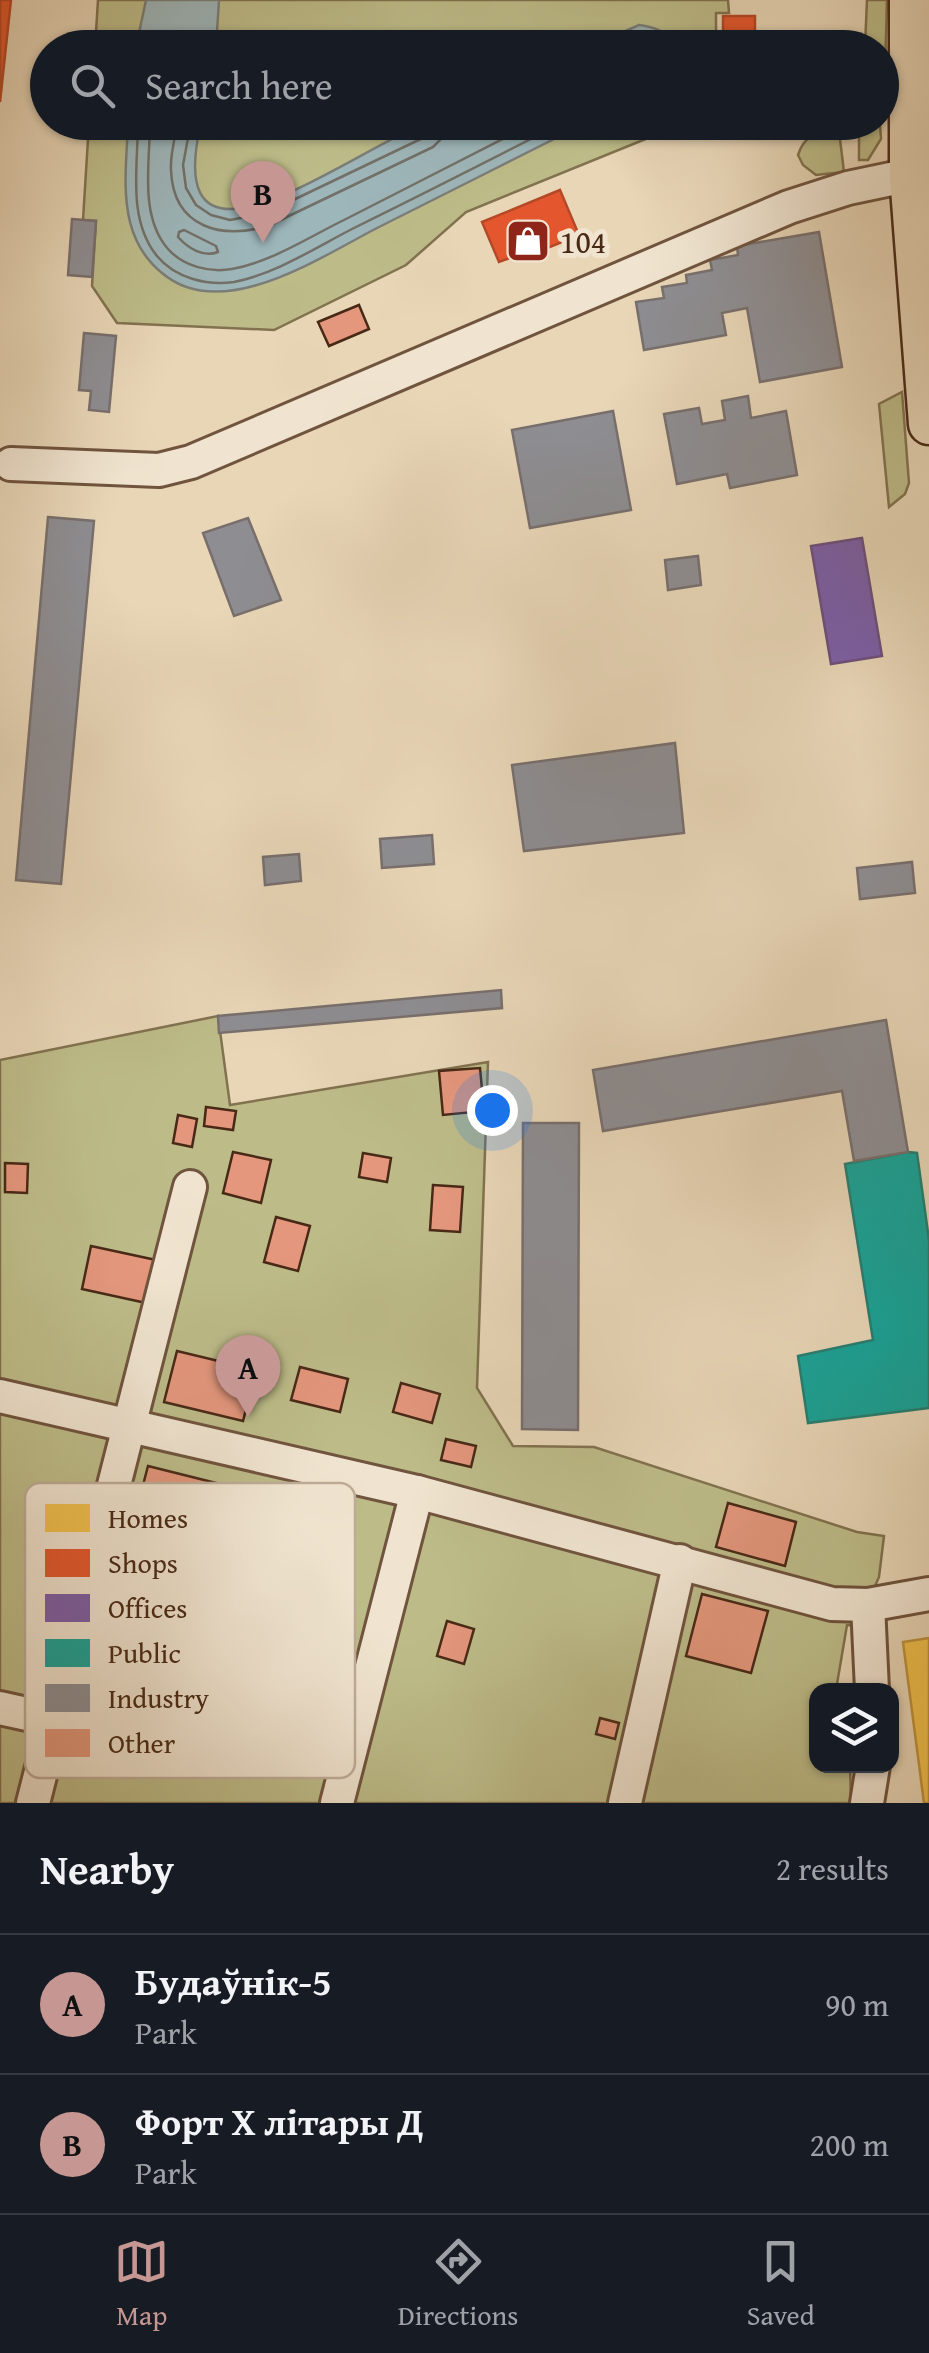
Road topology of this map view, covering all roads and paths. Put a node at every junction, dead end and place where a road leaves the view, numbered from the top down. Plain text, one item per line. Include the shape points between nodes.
1 (910, 0) edge
2 (920, 175) edge
3 (929, 424) edge
4 (11, 464) dead end
5 (190, 1187) dead end
6 (0, 1396) edge
7 (128, 1424) junction
8 (113, 1483) edge
9 (417, 1492) junction
10 (680, 1562) junction
11 (929, 1594) edge
12 (868, 1605) junction
13 (872, 1683) edge
14 (0, 1708) edge
15 (25, 1714) edge
16 (355, 1733) edge
17 (872, 1773) edge
18 (39, 1778) edge
19 (343, 1778) edge
20 (33, 1803) edge
21 (337, 1803) edge
22 (624, 1803) edge
23 (866, 1803) edge

1 - 2 main road
2 - 3 main road
2 - 4 lane via 789,207 191,462 159,470
5 - 7 lane
6 - 7 lane
7 - 8 lane
7 - 9 lane
9 - 10 lane
9 - 16 lane
10 - 12 lane via 832,1604
10 - 22 lane
11 - 12 lane
12 - 13 lane
14 - 15 lane
17 - 23 lane
18 - 20 lane
19 - 21 lane

